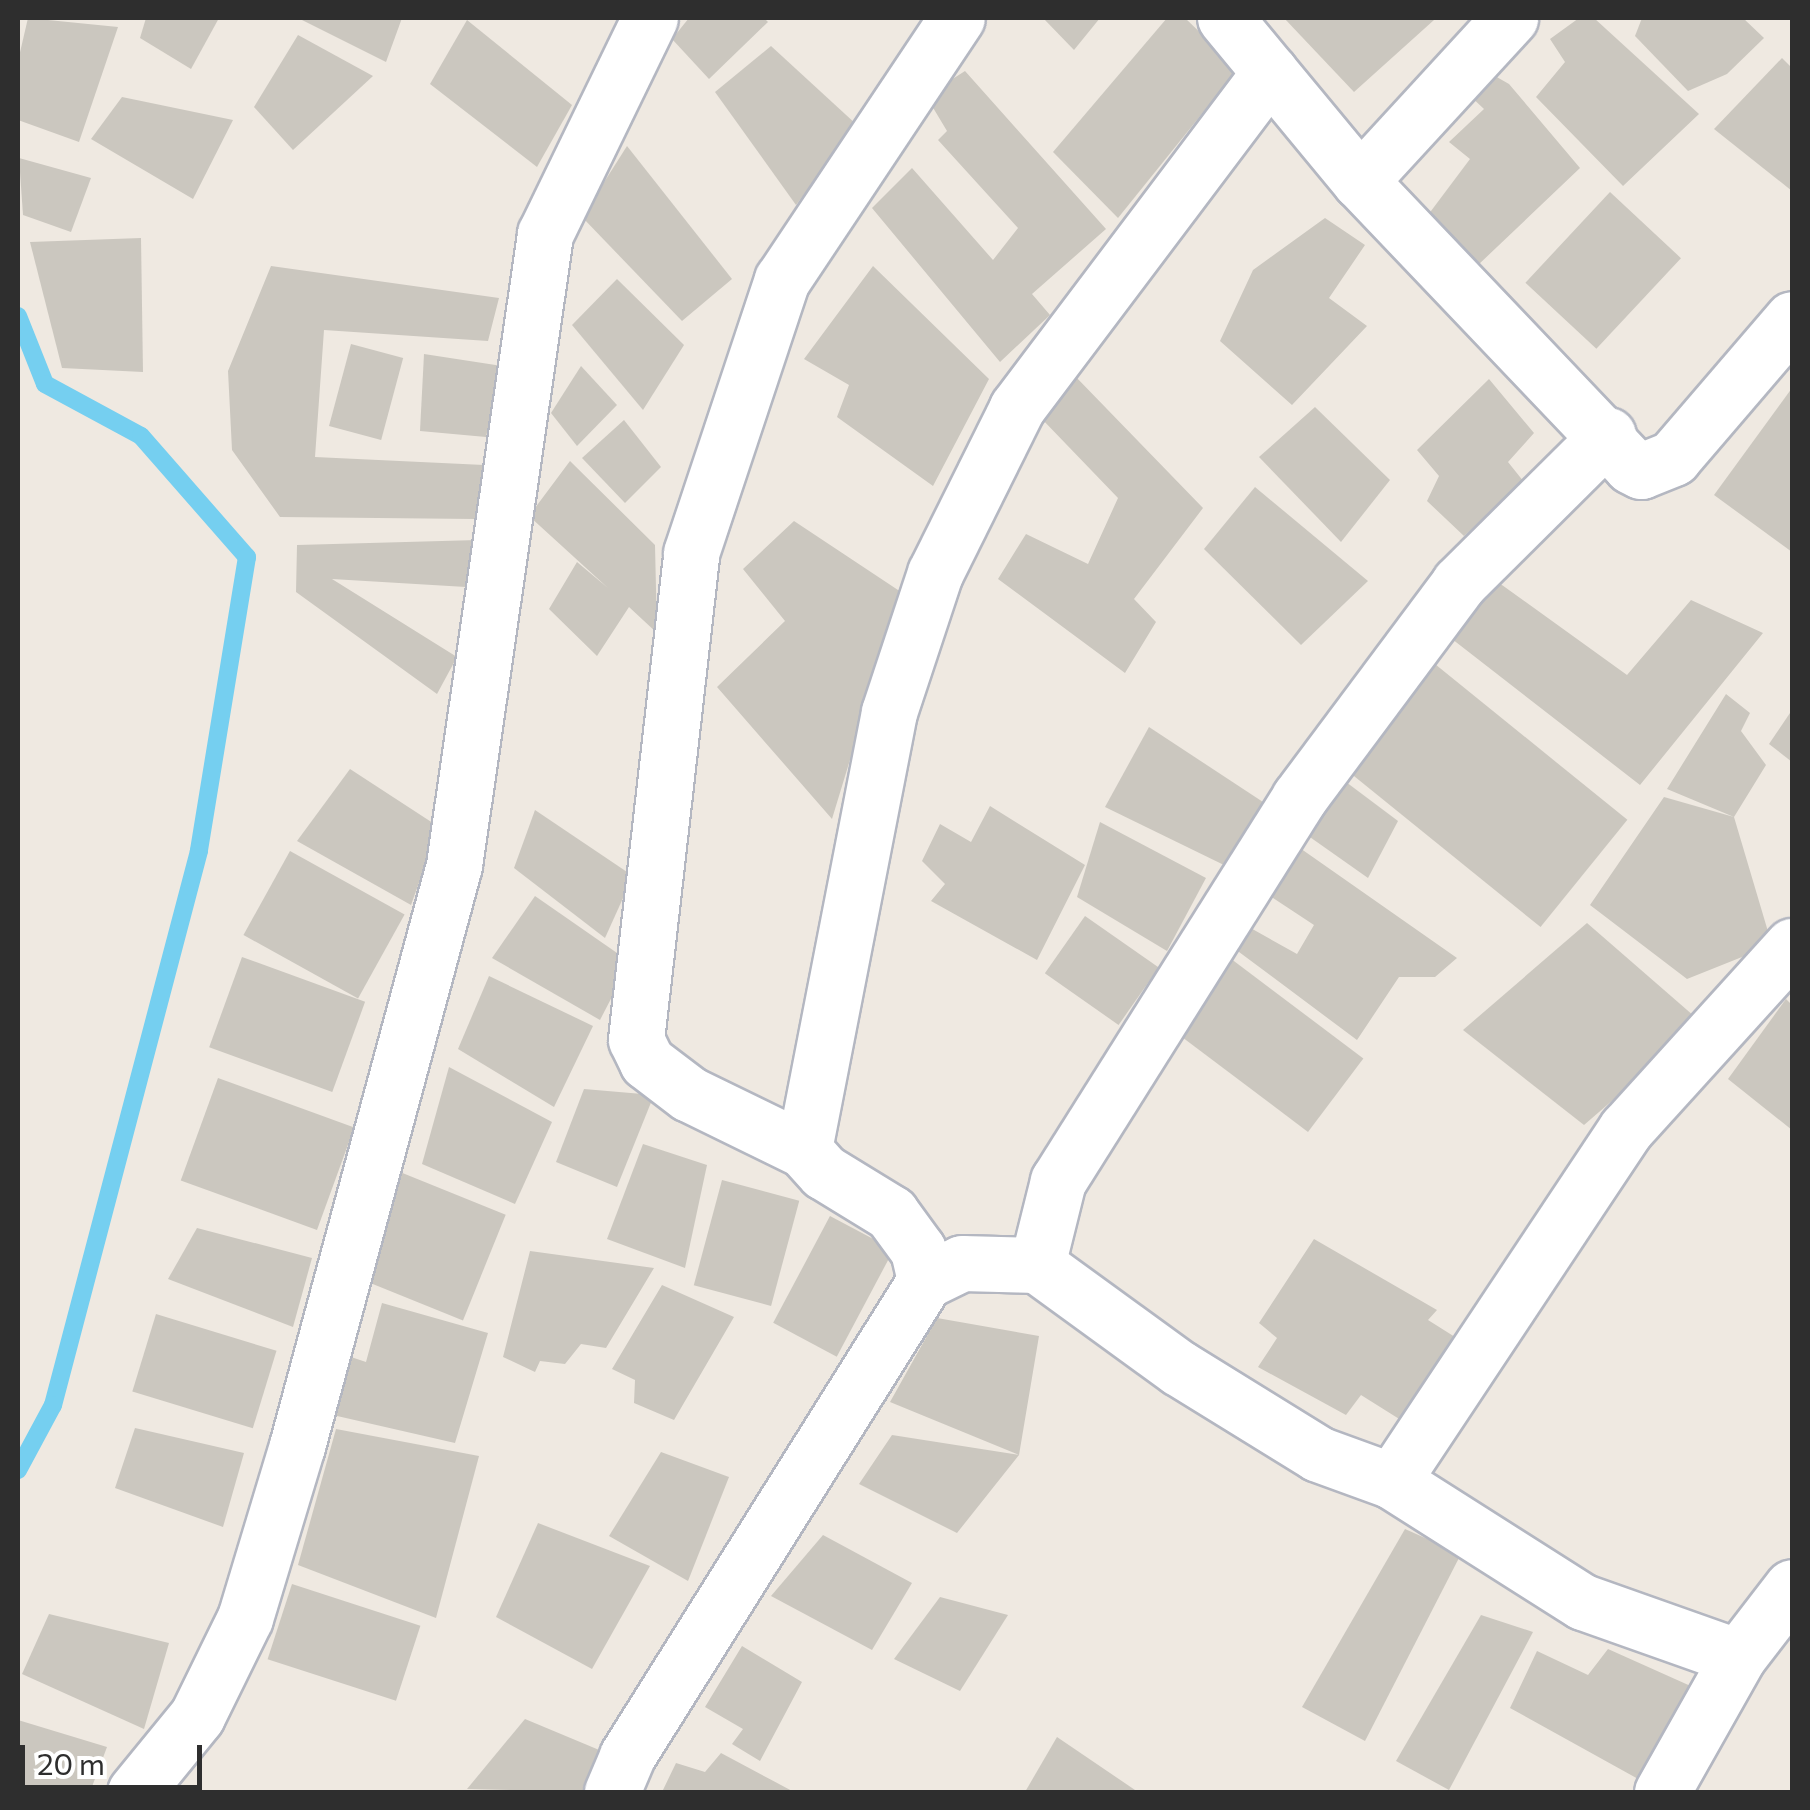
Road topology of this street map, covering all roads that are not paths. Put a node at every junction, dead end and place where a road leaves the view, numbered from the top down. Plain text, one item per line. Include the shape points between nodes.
1 (650, 18) edge
2 (957, 18) edge
3 (1225, 18) edge
4 (1510, 18) edge
5 (1270, 72) junction
6 (1360, 181) junction
7 (1792, 319) edge
8 (1608, 435) junction
9 (1792, 946) edge
10 (804, 1150) junction
11 (1038, 1266) junction
12 (925, 1281) junction
13 (1392, 1480) junction
14 (1792, 1586) edge
15 (1738, 1656) junction
16 (135, 1792) edge
17 (612, 1792) edge
18 (1662, 1792) edge

1 - 16 street via 545,234 454,864 291,1465 245,1618 197,1716
2 - 10 street via 782,280 691,553 636,1039 648,1062 689,1094
3 - 5 street
4 - 6 street
5 - 6 street
5 - 10 street via 1018,408 934,574 889,712
6 - 8 street
7 - 8 street via 1673,458 1641,471
8 - 11 street via 1459,583 1299,798 1058,1181
9 - 13 street via 1617,1142
10 - 12 street via 824,1172 891,1212 918,1250
11 - 12 street via 962,1263
11 - 13 street via 1179,1368 1318,1454
12 - 17 street via 626,1756
13 - 15 street via 1583,1602
14 - 15 street
15 - 18 street

